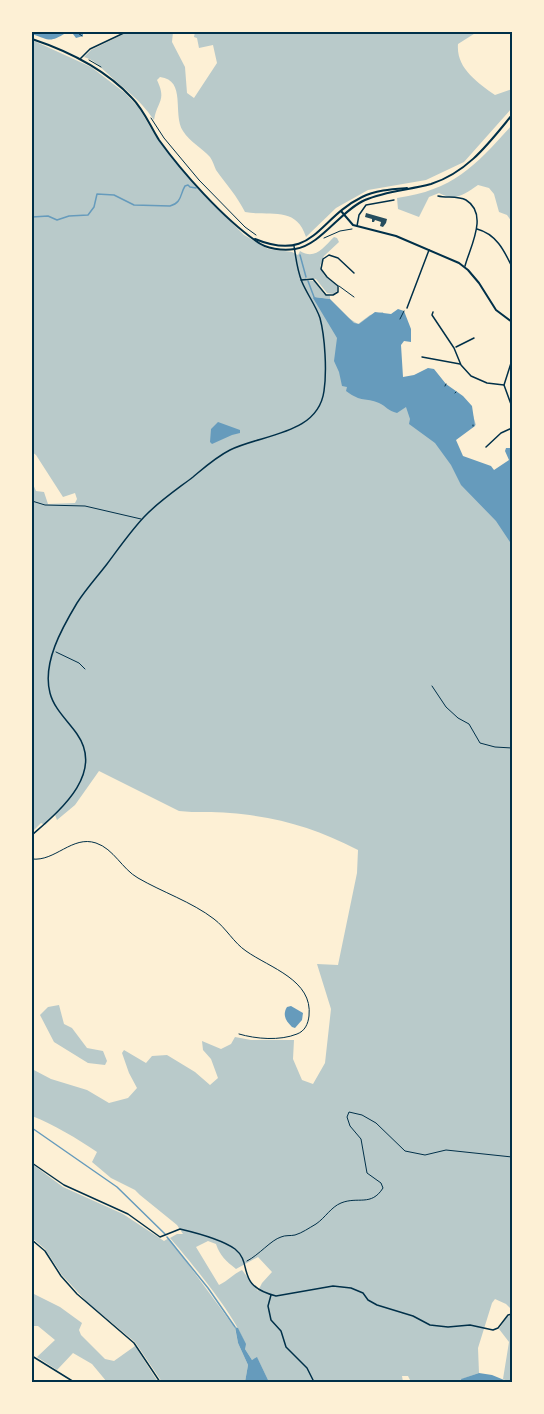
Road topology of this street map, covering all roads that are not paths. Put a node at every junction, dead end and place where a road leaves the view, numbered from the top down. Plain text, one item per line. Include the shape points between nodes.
1 (126, 32) edge
2 (32, 39) edge
3 (80, 60) junction
4 (513, 115) edge
5 (438, 196) dead end
6 (394, 200) dead end
7 (342, 213) junction
8 (357, 226) junction
9 (476, 229) junction
10 (294, 248) junction
11 (430, 250) junction
12 (464, 267) junction
13 (513, 267) edge
14 (354, 273) dead end
15 (301, 280) junction
16 (338, 286) junction
17 (354, 297) dead end
18 (407, 308) dead end
19 (433, 312) dead end
20 (513, 322) edge
21 (474, 338) dead end
22 (454, 348) junction
23 (422, 357) dead end
24 (513, 360) edge
25 (461, 364) junction
26 (504, 385) junction
27 (513, 407) edge
28 (513, 428) edge
29 (486, 447) dead end
30 (32, 501) edge
31 (142, 519) junction
32 (54, 651) junction
33 (85, 669) dead end
34 (32, 835) edge
35 (32, 859) edge
36 (239, 1035) dead end
37 (32, 1163) edge
38 (32, 1240) edge
39 (272, 1295) junction
40 (513, 1314) edge
41 (32, 1356) edge
42 (74, 1383) edge
43 (160, 1383) edge
44 (314, 1383) edge

1 - 3 street via 90,49
2 - 3 main road
3 - 10 main road via 132,97 163,145 204,193 254,239
4 - 7 main road via 462,169 439,181 369,194
5 - 9 street via 467,201 477,216
6 - 8 street via 366,205
7 - 8 main road
7 - 10 main road
8 - 11 main road
9 - 12 street
9 - 13 street via 491,234
10 - 15 street
11 - 12 main road
11 - 18 street
12 - 20 main road via 496,310
14 - 16 street via 338,258 325,257 321,269
15 - 16 street via 315,280 326,295 335,293
15 - 31 street via 318,313 323,333 325,382 318,409 295,428 219,456
16 - 17 lane
19 - 22 street
21 - 22 street
22 - 25 street
23 - 25 street
24 - 26 street
25 - 26 street via 471,376
26 - 27 street
28 - 29 street
30 - 31 lane via 85,506
31 - 32 street via 80,598
32 - 33 lane
32 - 34 street via 48,673 51,695 80,738 85,767 74,794
35 - 36 lane via 78,843 103,846 136,877 215,920 243,949 293,980 304,992 309,1015 302,1032 271,1038
37 - 39 street via 64,1185 128,1214 157,1235 164,1237 180,1229 234,1249 256,1288
38 - 43 street via 77,1294 134,1343
39 - 40 street via 333,1286 351,1288 377,1305 430,1325 448,1327 470,1325 493,1330
39 - 44 street via 268,1306 271,1320
41 - 42 street

